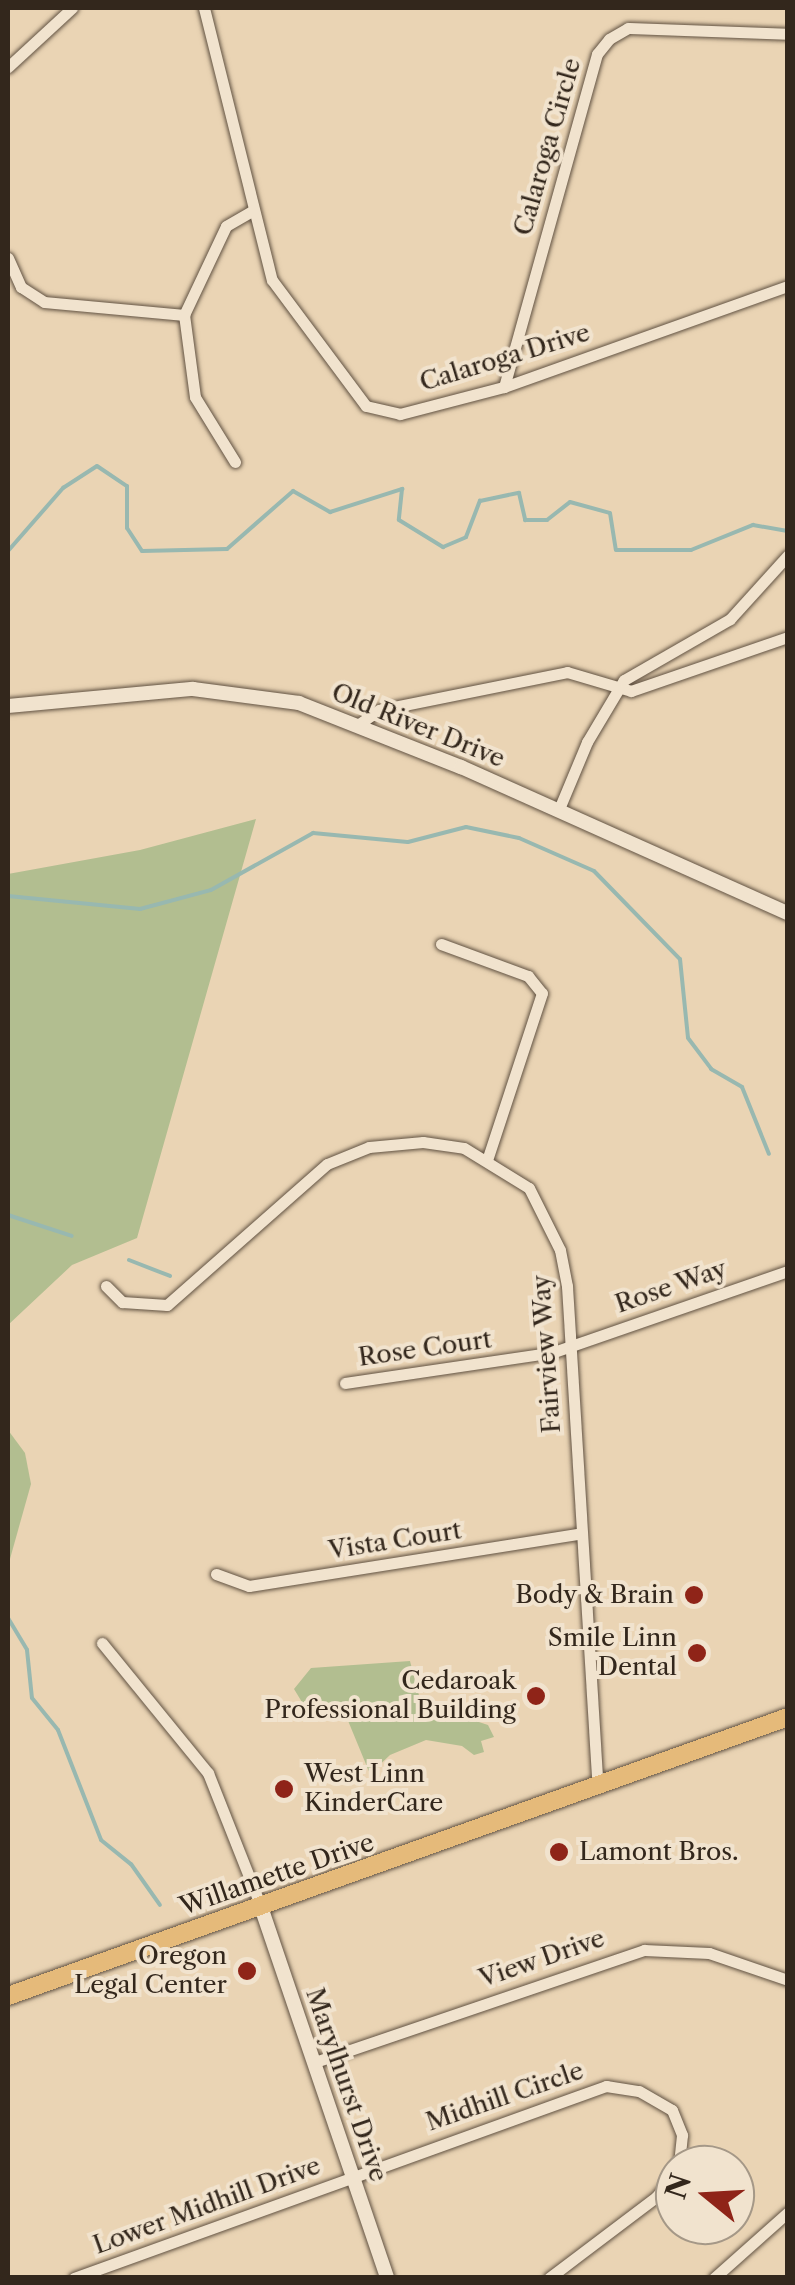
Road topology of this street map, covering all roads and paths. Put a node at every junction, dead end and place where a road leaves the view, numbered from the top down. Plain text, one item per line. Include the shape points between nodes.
1 (72, 8) edge
2 (204, 8) edge
3 (788, 34) edge
4 (8, 68) edge
5 (254, 210) junction
6 (8, 258) edge
7 (788, 286) edge
8 (184, 315) junction
9 (504, 387) junction
10 (234, 462) dead end
11 (788, 555) edge
12 (788, 637) edge
13 (619, 687) junction
14 (8, 706) edge
15 (359, 724) junction
16 (560, 809) junction
17 (788, 913) edge
18 (441, 944) dead end
19 (488, 1158) junction
20 (788, 1270) edge
21 (106, 1286) dead end
22 (570, 1346) junction
23 (345, 1382) dead end
24 (582, 1533) junction
25 (216, 1574) dead end
26 (102, 1643) dead end
27 (788, 1717) edge
28 (597, 1784) junction
29 (262, 1907) junction
30 (788, 1980) edge
31 (8, 1996) edge
32 (315, 2062) junction
33 (681, 2145) edge
34 (354, 2175) junction
35 (655, 2198) edge
36 (788, 2212) edge
37 (74, 2278) edge
38 (388, 2278) edge
39 (549, 2278) edge
40 (714, 2278) edge

1 - 4 street
2 - 5 street, Calaroga Drive
3 - 9 street, Calaroga Circle via 628,28 609,39 597,54
5 - 8 street via 226,226
5 - 9 street, Calaroga Drive via 279,294 366,406 400,414
6 - 8 street via 21,287 44,302
7 - 9 street, Calaroga Drive
8 - 10 street via 195,397
11 - 13 street via 730,618 643,665
12 - 13 street via 631,692
13 - 15 street via 567,672 379,710
13 - 16 street
14 - 15 street, Old River Drive via 96,693 215,689 284,700
15 - 16 street, Old River Drive
16 - 17 street, Old River Drive
18 - 19 street via 528,976 542,994
19 - 21 street, Fairview Way via 423,1142 348,1152 167,1305 122,1302
19 - 22 street, Fairview Way via 528,1188 547,1218 566,1274
20 - 22 street, Rose Way
22 - 23 street, Rose Court
22 - 24 street, Fairview Way
24 - 25 street, Vista Court via 249,1586
24 - 28 street, Fairview Way
26 - 29 street via 206,1769
27 - 28 main road, Willamette Drive
28 - 29 main road, Willamette Drive
29 - 31 main road, Willamette Drive
29 - 32 street, Marylhurst Drive
30 - 32 street, View Drive via 709,1953 644,1950
32 - 34 street, Marylhurst Drive
33 - 34 street, Midhill Circle via 672,2110 639,2090 606,2086
34 - 37 street, Lower Midhill Drive
34 - 38 street, Marylhurst Drive
35 - 39 street
36 - 40 street

